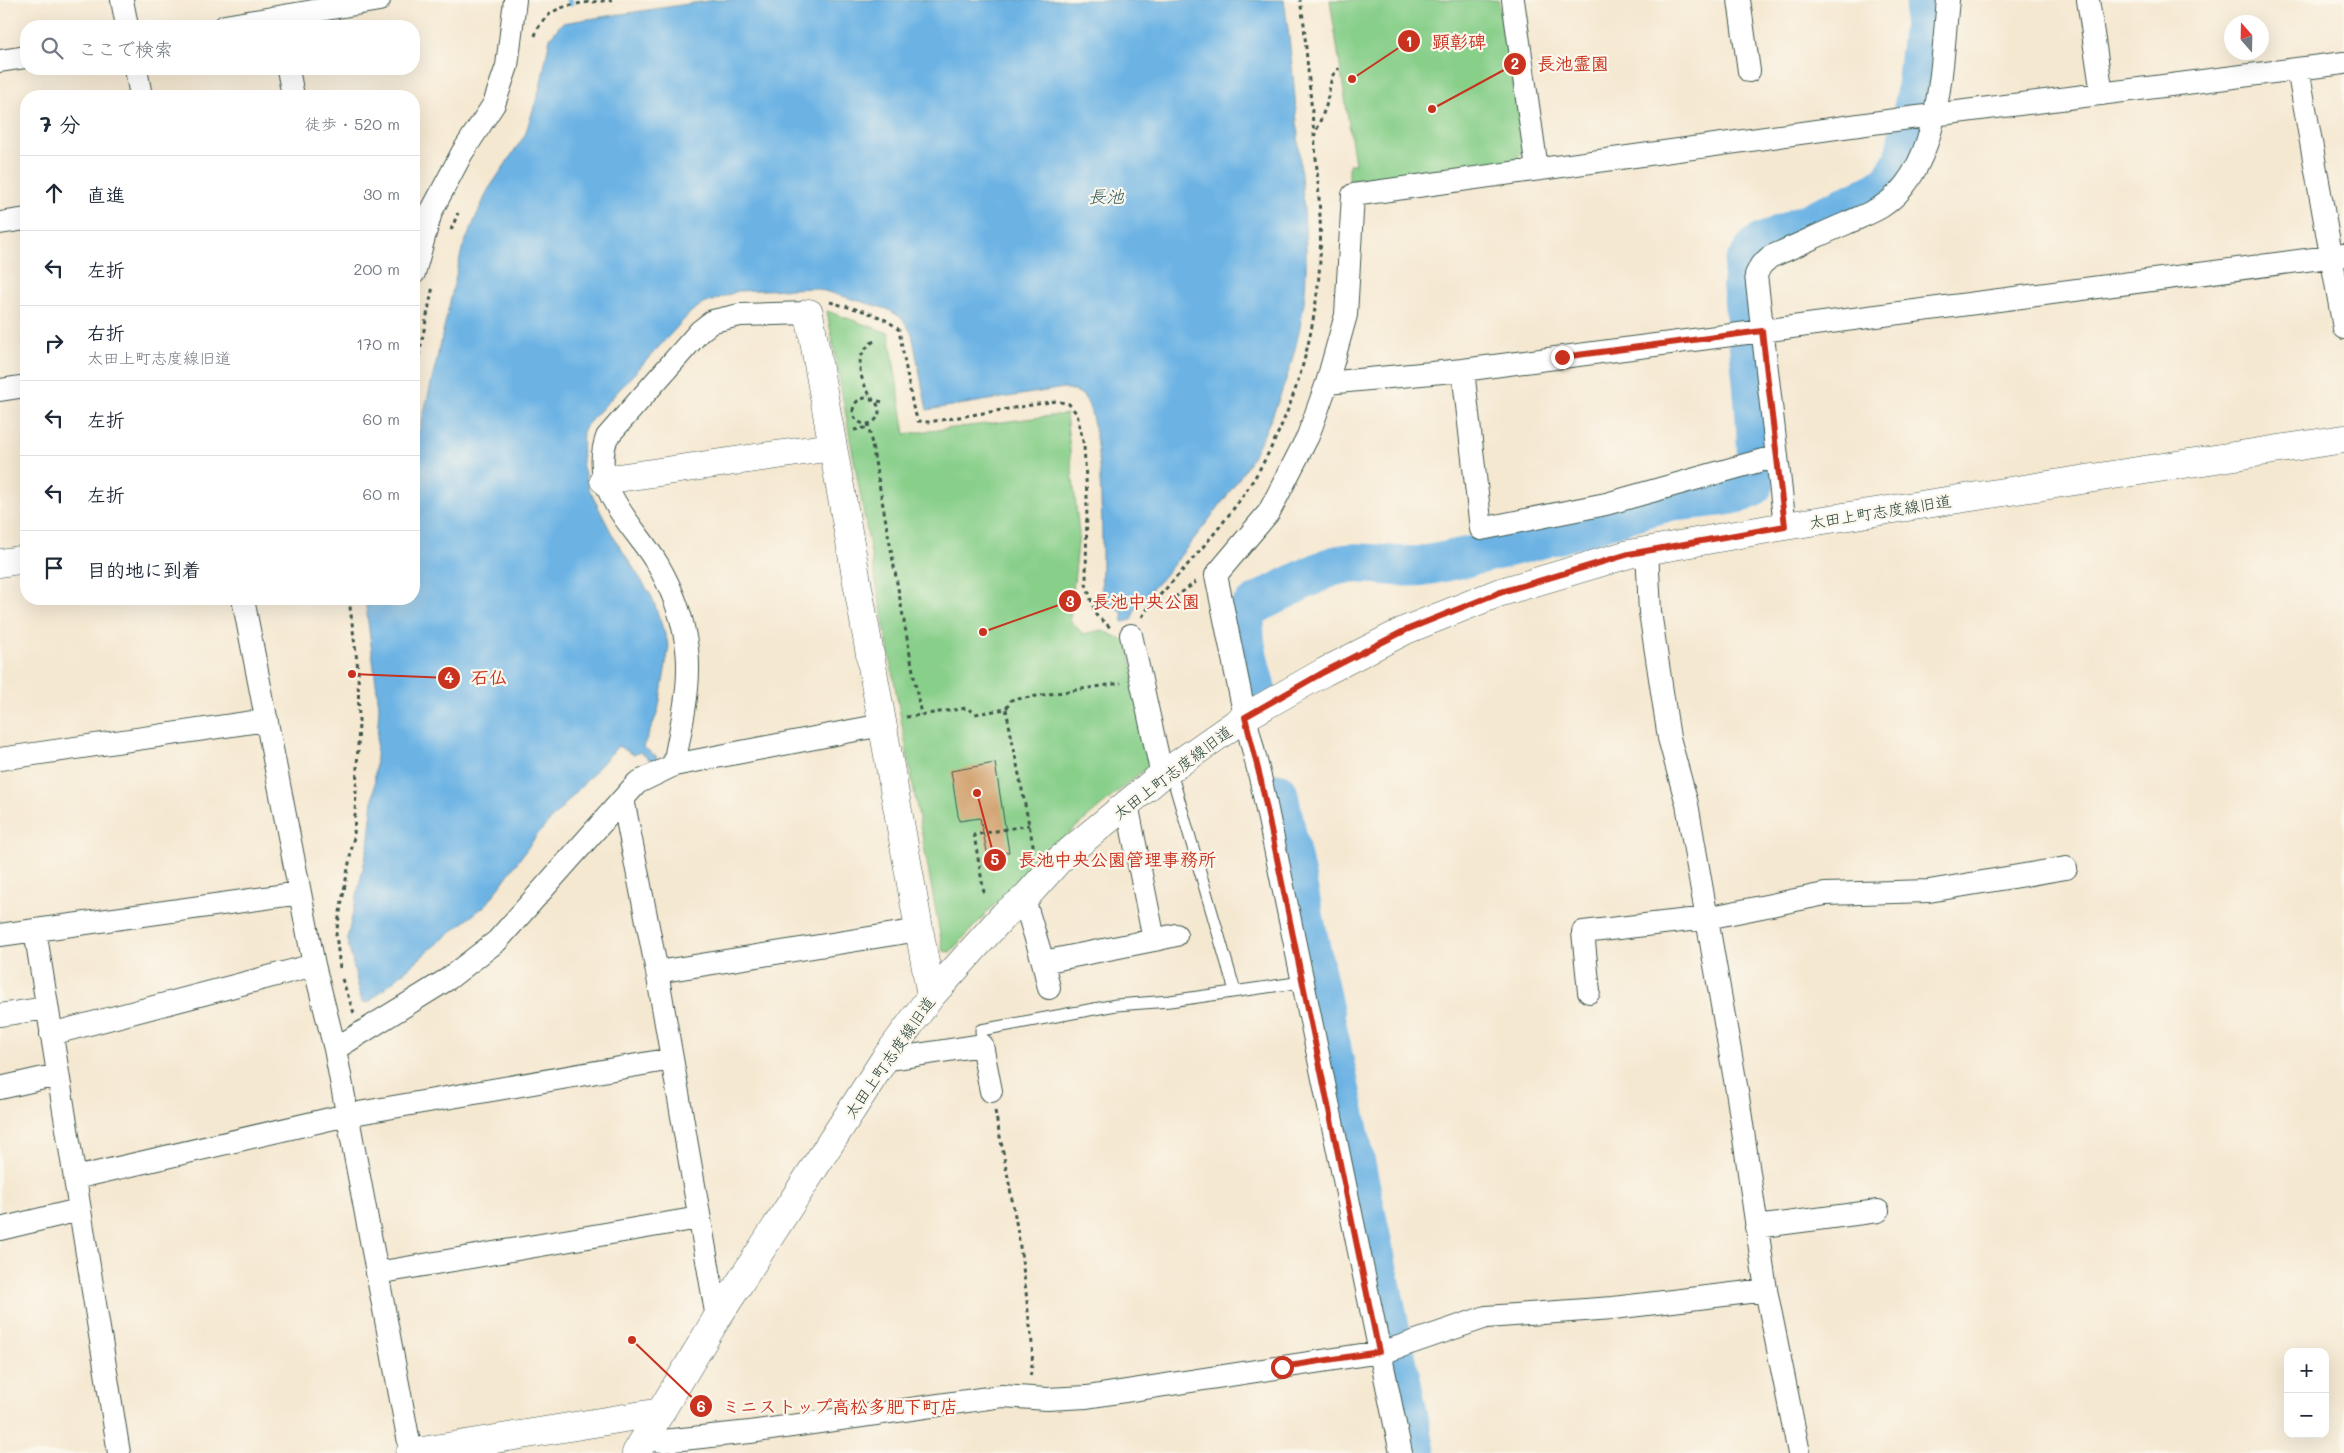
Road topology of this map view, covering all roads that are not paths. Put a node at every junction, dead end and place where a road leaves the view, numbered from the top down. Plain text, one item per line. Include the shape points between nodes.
1 (122, 0) edge
2 (379, 0) edge
3 (515, 0) edge
4 (1512, 0) edge
5 (1739, 0) edge
6 (1948, 0) edge
7 (2088, 0) edge
8 (126, 20) edge
9 (287, 20) edge
10 (20, 58) edge
11 (0, 61) edge
12 (2344, 62) edge
13 (2298, 69) junction
14 (1749, 71) dead end
15 (137, 75) edge
16 (289, 75) edge
17 (140, 90) edge
18 (292, 90) edge
19 (2102, 94) junction
20 (1918, 117) junction
21 (1537, 170) junction
22 (20, 220) edge
23 (0, 224) edge
24 (420, 251) edge
25 (2338, 256) edge
26 (818, 307) joint
27 (2344, 328) edge
28 (1751, 332) junction
29 (1463, 370) junction
30 (1327, 384) junction
31 (20, 387) edge
32 (0, 390) edge
33 (841, 439) junction
34 (2344, 439) edge
35 (1765, 459) junction
36 (604, 480) junction
37 (1785, 526) junction
38 (1647, 550) junction
39 (20, 560) edge
40 (0, 563) edge
41 (244, 605) edge
42 (1130, 635) road end
43 (1245, 717) junction
44 (267, 720) junction
45 (891, 721) junction
46 (0, 759) edge
47 (674, 766) junction
48 (1166, 772) junction
49 (623, 799) junction
50 (1127, 804) junction
51 (2066, 868) dead end
52 (300, 893) junction
53 (1024, 899) junction
54 (1707, 918) junction
55 (35, 930) junction
56 (919, 930) junction
57 (0, 935) edge
58 (1042, 962) junction
59 (314, 965) junction
60 (657, 972) junction
61 (1302, 982) junction
62 (1048, 988) dead end
63 (1235, 991) junction
64 (1589, 992) dead end
65 (931, 996) junction
66 (47, 1008) junction
67 (0, 1015) edge
68 (51, 1034) junction
69 (334, 1043) junction
70 (982, 1045) junction
71 (672, 1058) junction
72 (884, 1060) junction
73 (57, 1075) junction
74 (0, 1088) edge
75 (991, 1091) road end
76 (347, 1116) junction
77 (75, 1178) junction
78 (79, 1210) junction
79 (1878, 1211) dead end
80 (699, 1218) junction
81 (1756, 1227) junction
82 (0, 1229) edge
83 (377, 1273) junction
84 (1766, 1290) junction
85 (717, 1318) junction
86 (1390, 1349) junction
87 (660, 1412) junction
88 (640, 1446) edge
89 (119, 1453) edge
90 (410, 1453) edge
91 (1402, 1453) edge
92 (1799, 1453) edge

1 - 8 street
2 - 9 street
3 - 24 street via 507,66 494,104 462,152 431,212
4 - 21 street
5 - 14 street
6 - 20 street
7 - 19 street
10 - 11 street
12 - 13 street
13 - 19 street
13 - 25 street
15 - 17 street
16 - 18 street
19 - 20 street
20 - 21 street
20 - 28 street via 1921,159 1899,193 1881,207 1761,265 1756,275
21 - 30 street via 1353,195 1346,315
22 - 23 street
25 - 27 street
25 - 28 street
26 - 33 street
26 - 36 street via 740,315 713,321 700,331 607,437 601,453
28 - 29 street
28 - 35 street
29 - 30 street
29 - 35 street via 1481,529 1606,504
30 - 43 street via 1308,436 1269,512 1216,575
31 - 32 street
33 - 36 street
33 - 45 street
34 - 37 street, 太田上町志度線旧道
35 - 37 street
36 - 47 street via 616,507 658,565 676,604 685,636 688,660
37 - 38 street, 太田上町志度線旧道
38 - 43 street, 太田上町志度線旧道 via 1498,593 1406,630
38 - 54 street via 1650,612 1670,738 1688,804
39 - 40 street
41 - 44 street
42 - 48 street
43 - 48 street, 太田上町志度線旧道
43 - 61 street
44 - 46 street
44 - 52 street
45 - 47 street
45 - 56 street
47 - 49 street via 637,783
48 - 50 street, 太田上町志度線旧道
48 - 63 lane
49 - 60 street
49 - 69 street via 497,941 448,979
50 - 53 street, 太田上町志度線旧道 via 1059,860
50 - 58 street via 1165,937
51 - 54 street via 1929,891 1825,894
52 - 55 street
52 - 59 street
53 - 58 street
53 - 65 street, 太田上町志度線旧道 via 1004,915
54 - 64 street via 1583,932
54 - 81 street via 1738,1097
55 - 57 street
55 - 66 street
56 - 60 street
56 - 65 street
58 - 62 street
59 - 68 street
59 - 69 street
60 - 71 street
61 - 63 lane
61 - 86 street
63 - 70 lane via 1116,1005 990,1028 981,1030
65 - 72 street, 太田上町志度線旧道
66 - 67 street
66 - 68 street
68 - 73 street
69 - 76 street
70 - 72 street
70 - 75 street
71 - 76 street
71 - 80 street
72 - 85 street, 太田上町志度線旧道
73 - 74 street
73 - 77 street
76 - 77 street
76 - 83 street
77 - 78 street
78 - 82 street
78 - 89 street
79 - 81 street
80 - 83 street
80 - 85 street
81 - 84 street
83 - 90 street
84 - 86 street via 1614,1308 1486,1317
84 - 92 street
85 - 87 street, 太田上町志度線旧道
86 - 88 street via 1087,1397 1002,1396 750,1432 664,1440
86 - 91 street
87 - 88 street, 太田上町志度線旧道
87 - 90 street

